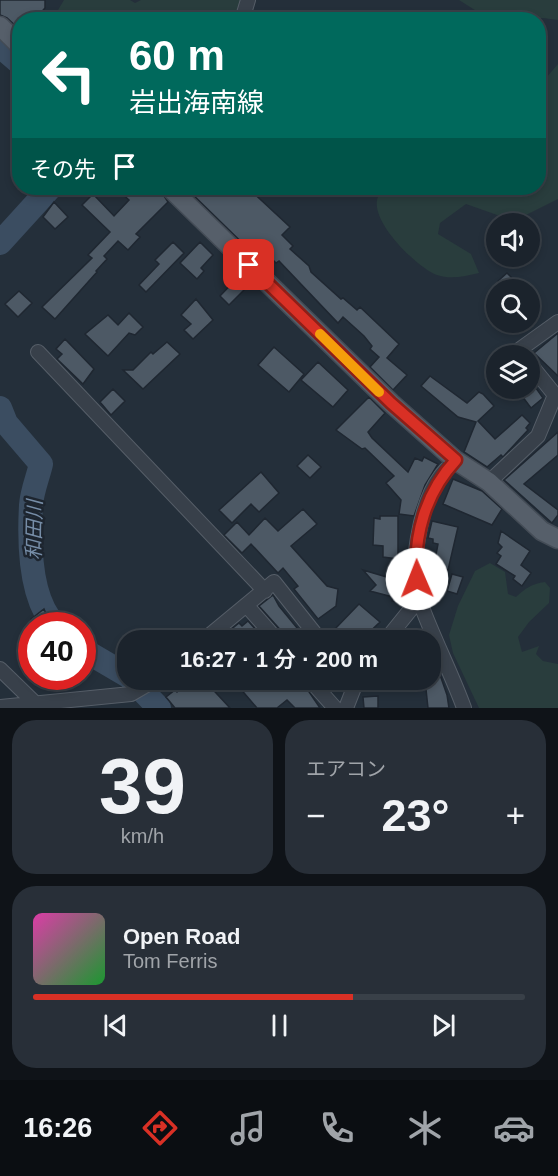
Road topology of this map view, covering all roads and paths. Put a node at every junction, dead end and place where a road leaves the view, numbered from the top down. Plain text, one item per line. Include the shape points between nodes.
1 (0, 26) edge
2 (12, 38) edge
3 (177, 195) edge
4 (558, 322) edge
5 (526, 345) edge
6 (38, 352) dead end
7 (540, 376) edge
8 (456, 460) junction
9 (489, 482) junction
10 (558, 539) edge
11 (265, 591) junction
12 (419, 599) junction
13 (247, 606) junction
14 (217, 630) edge
15 (268, 630) edge
16 (312, 630) edge
17 (394, 630) edge
18 (0, 669) edge
19 (138, 690) edge
20 (319, 690) edge
21 (353, 690) edge
22 (36, 704) junction
23 (0, 707) edge
24 (335, 708) edge
25 (346, 708) edge
26 (464, 708) edge

1 - 2 main road
3 - 8 main road via 391,403
4 - 5 street
6 - 11 street
7 - 9 street via 555,395 538,436
8 - 9 main road
8 - 12 street via 438,479 419,528 415,558
9 - 10 main road via 542,531
11 - 13 street
11 - 16 street via 274,582
12 - 17 street
12 - 26 street
13 - 14 street
13 - 15 street
18 - 22 street
19 - 22 street via 131,694
20 - 24 street
21 - 25 street
22 - 23 street

